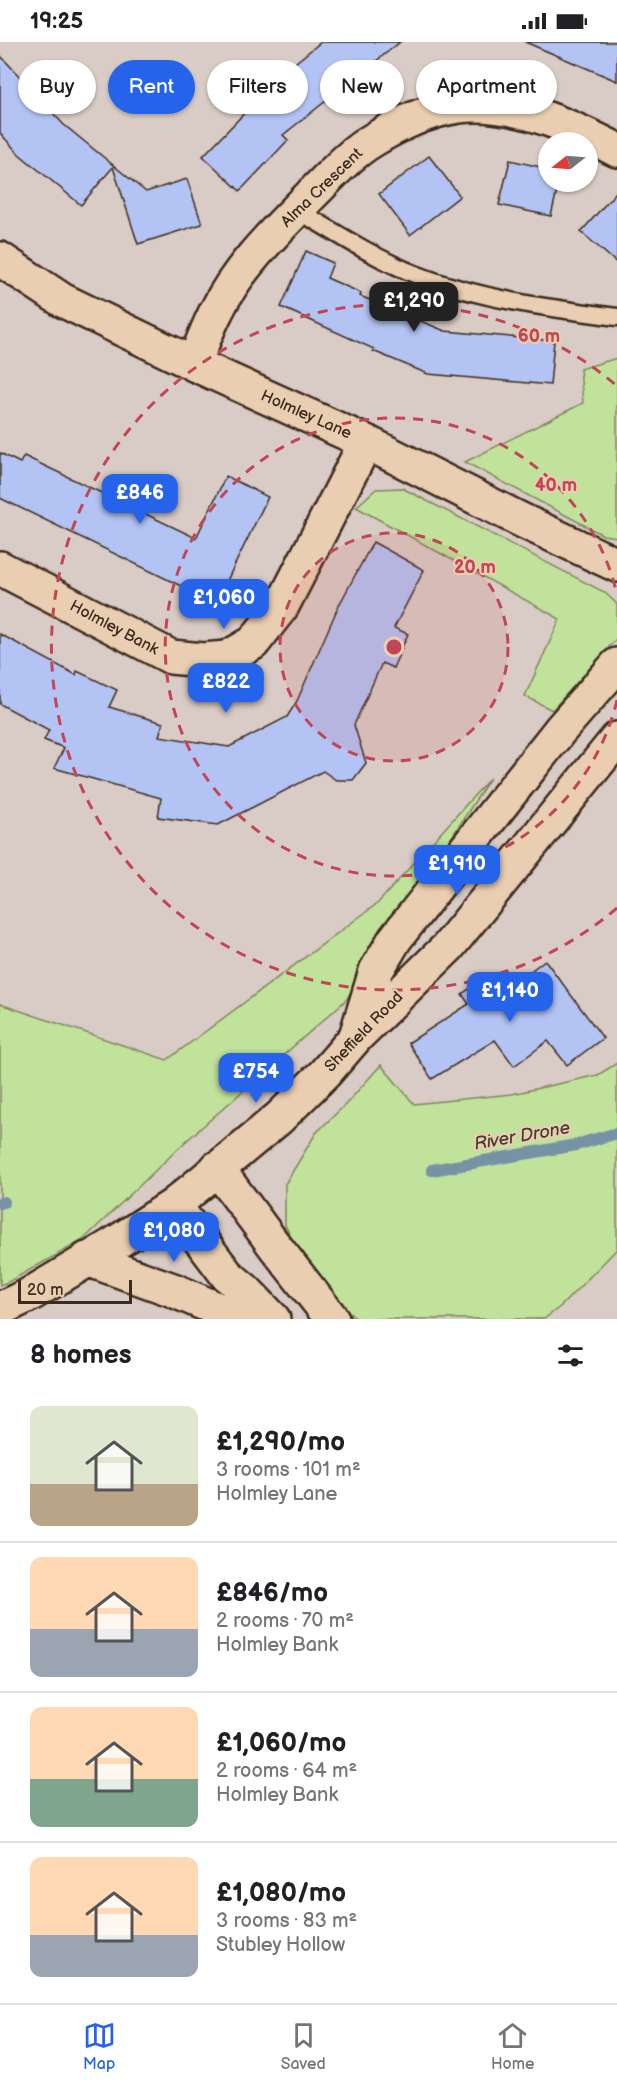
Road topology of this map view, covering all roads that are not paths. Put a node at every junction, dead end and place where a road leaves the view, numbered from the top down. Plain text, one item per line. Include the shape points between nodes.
1 (617, 150) edge
2 (297, 210) junction
3 (0, 258) edge
4 (617, 317) edge
5 (194, 364) junction
6 (366, 442) junction
7 (617, 565) edge
8 (0, 568) edge
9 (617, 665) edge
10 (617, 739) edge
11 (356, 1037) junction
12 (217, 1168) junction
13 (174, 1205) junction
14 (87, 1259) junction
15 (0, 1308) edge
16 (240, 1319) edge
17 (273, 1319) edge
18 (332, 1319) edge

1 - 2 main road, Alma Crescent via 540,117 498,107 474,105 442,110 371,140
2 - 4 lane via 412,273 450,286 496,299
2 - 5 main road, Alma Crescent via 238,276 217,309
3 - 5 main road, Holmley Lane via 62,300
5 - 6 main road, Holmley Lane
6 - 7 main road, Holmley Lane
6 - 8 main road, Holmley Bank via 282,606 253,643 227,658 171,657
9 - 11 main road via 560,730 395,939 376,971
10 - 11 main road, Sheffield Road via 448,948
11 - 12 main road, Sheffield Road via 279,1118
12 - 13 main road, Sheffield Road
12 - 18 main road
13 - 14 main road, Sheffield Road
13 - 17 main road via 227,1275
14 - 15 main road, Sheffield Road
14 - 16 main road

